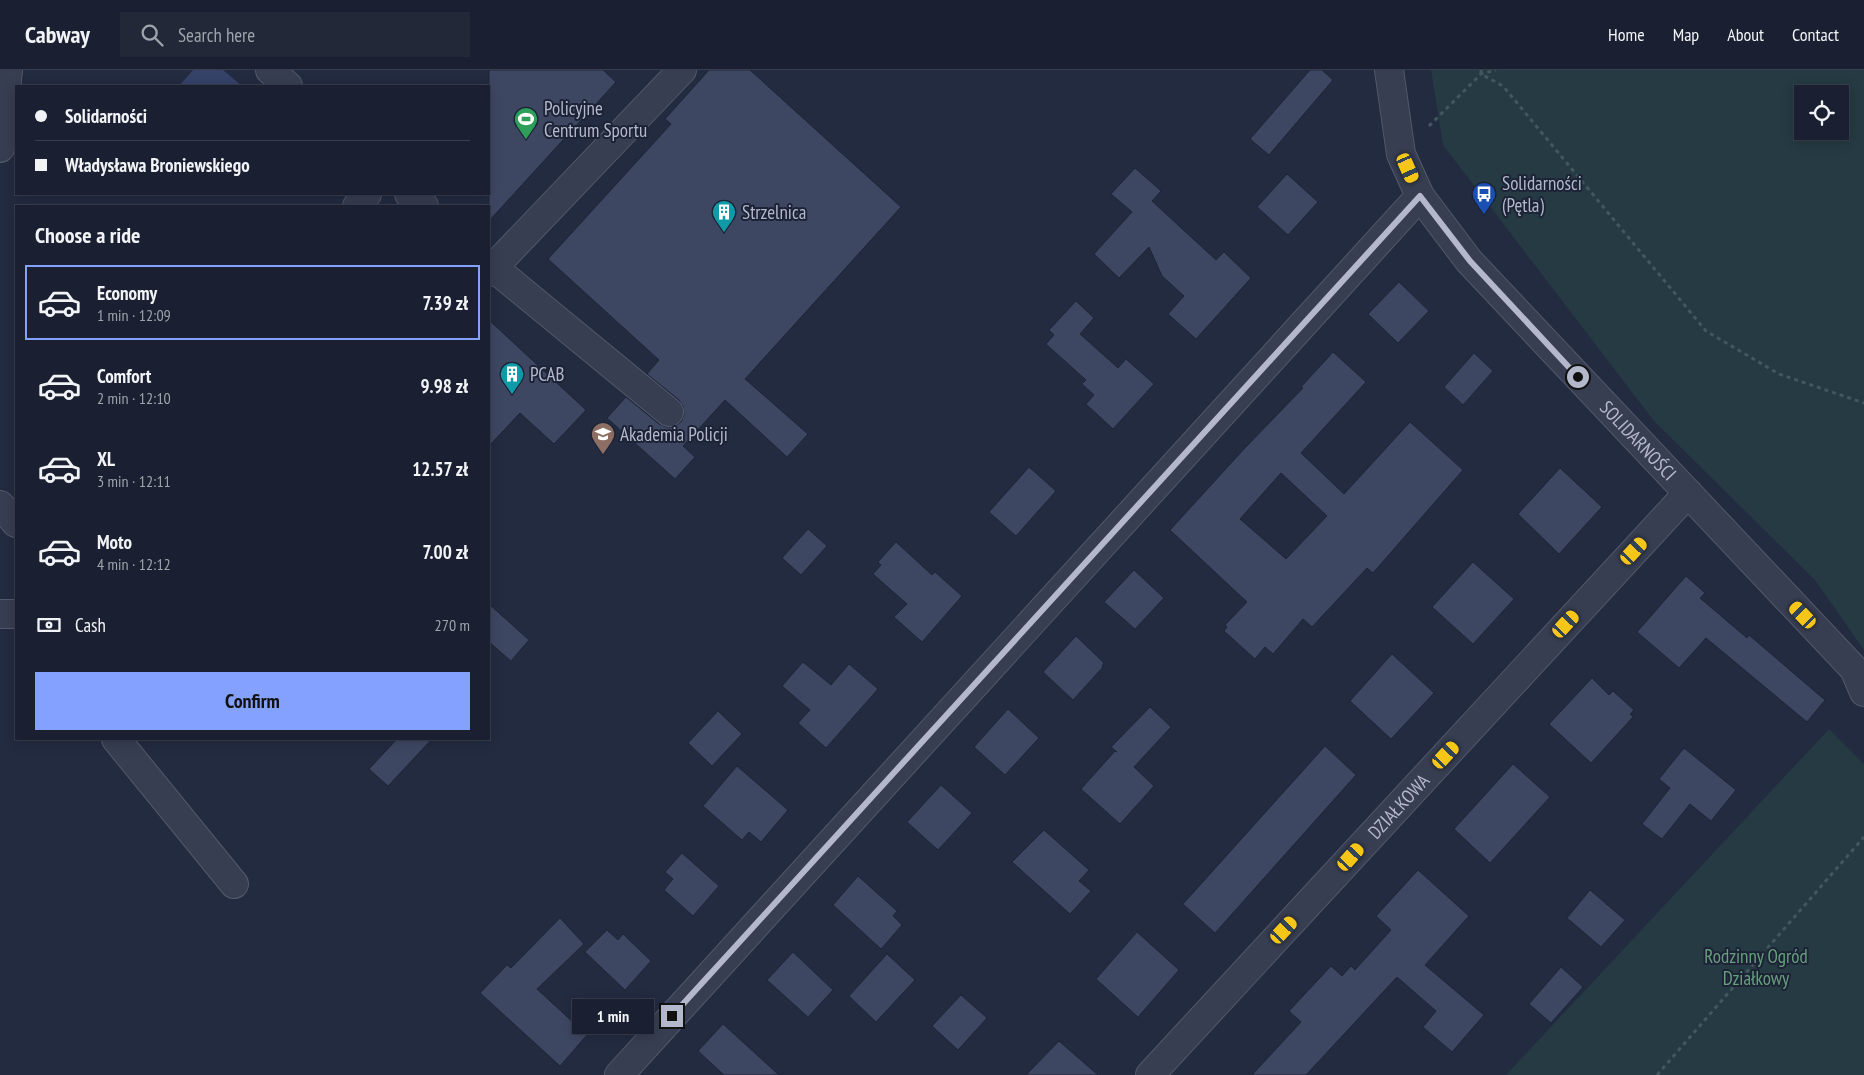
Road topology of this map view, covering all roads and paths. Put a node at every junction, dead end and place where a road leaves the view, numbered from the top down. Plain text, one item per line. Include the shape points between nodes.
1 (8, 70) edge
2 (270, 70) edge
3 (682, 70) edge
4 (1389, 70) edge
5 (1496, 70) edge
6 (1481, 72) edge
7 (287, 85) edge
8 (0, 148) edge
9 (1401, 154) junction
10 (366, 195) edge
11 (410, 195) edge
12 (1420, 196) junction
13 (358, 205) edge
14 (423, 205) edge
15 (490, 268) edge
16 (1864, 402) edge
17 (669, 412) dead end
18 (1688, 493) junction
19 (0, 505) edge
20 (15, 522) edge
21 (1864, 692) edge
22 (117, 740) edge
23 (1864, 837) edge
24 (234, 884) dead end
25 (619, 1075) edge
26 (1150, 1075) edge
27 (1657, 1075) edge

1 - 8 street
2 - 7 street
3 - 15 street
4 - 9 street, SOLIDARNOŚCI
5 - 6 path
6 - 9 path
6 - 16 path via 1502,86 1706,331 1779,374
9 - 12 street, SOLIDARNOŚCI
10 - 13 street
11 - 14 street
12 - 18 street, SOLIDARNOŚCI via 1470,261
12 - 25 street
15 - 17 street
18 - 21 street, SOLIDARNOŚCI via 1854,669
18 - 26 street, DZIAŁKOWA
19 - 20 street
22 - 24 street
23 - 27 path

